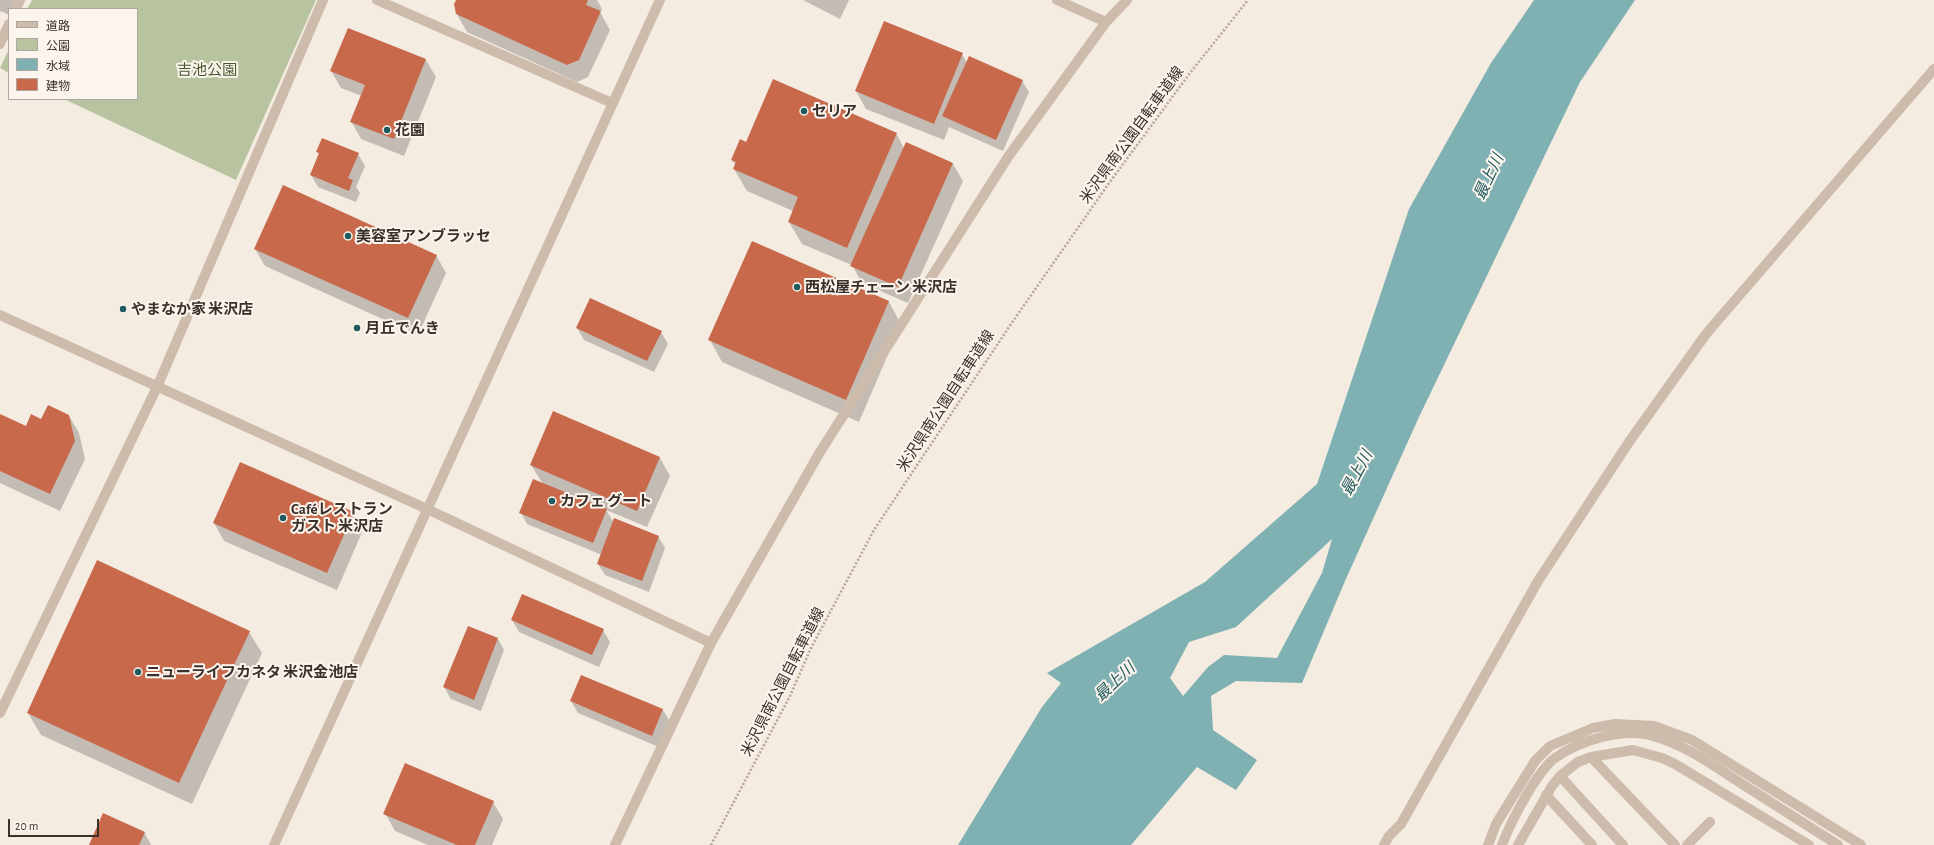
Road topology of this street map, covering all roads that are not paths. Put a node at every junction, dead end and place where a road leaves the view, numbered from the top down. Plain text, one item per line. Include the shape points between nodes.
1 (324, 0) edge
2 (377, 0) edge
3 (660, 0) edge
4 (1057, 0) edge
5 (1127, 0) edge
6 (1106, 22) junction
7 (8, 26) edge
8 (0, 44) edge
9 (1934, 69) edge
10 (612, 103) junction
11 (0, 315) edge
12 (157, 387) junction
13 (427, 510) junction
14 (711, 643) junction
15 (0, 713) edge
16 (1591, 758) junction
17 (1560, 776) junction
18 (1546, 795) junction
19 (1710, 822) dead end
20 (1790, 833) junction
21 (274, 845) edge
22 (614, 845) edge
23 (1384, 845) edge
24 (1488, 845) edge
25 (1502, 845) edge
26 (1518, 845) edge
27 (1592, 845) edge
28 (1623, 845) edge
29 (1675, 845) edge
30 (1687, 845) edge
31 (1795, 845) edge
32 (1809, 845) edge
33 (1838, 845) edge
34 (1861, 845) edge

1 - 12 street
2 - 10 street
3 - 10 street
4 - 6 street
5 - 6 street
6 - 14 street via 1008,157 837,426
7 - 8 street
9 - 23 street via 1706,334 1629,442 1538,581 1401,824
10 - 13 street
11 - 12 street
12 - 13 street
12 - 15 street
13 - 14 street
13 - 21 street
14 - 22 street
16 - 17 street via 1578,762
16 - 20 street via 1633,750 1662,758
16 - 29 street
17 - 18 street
17 - 28 street
18 - 26 street
18 - 27 street
19 - 30 street
20 - 31 street
20 - 32 street
24 - 34 street via 1496,824 1535,760 1550,746 1574,735 1615,724 1654,726 1692,740
25 - 33 street via 1507,830 1541,773 1555,758 1595,739 1613,734 1636,734 1653,736 1687,749

